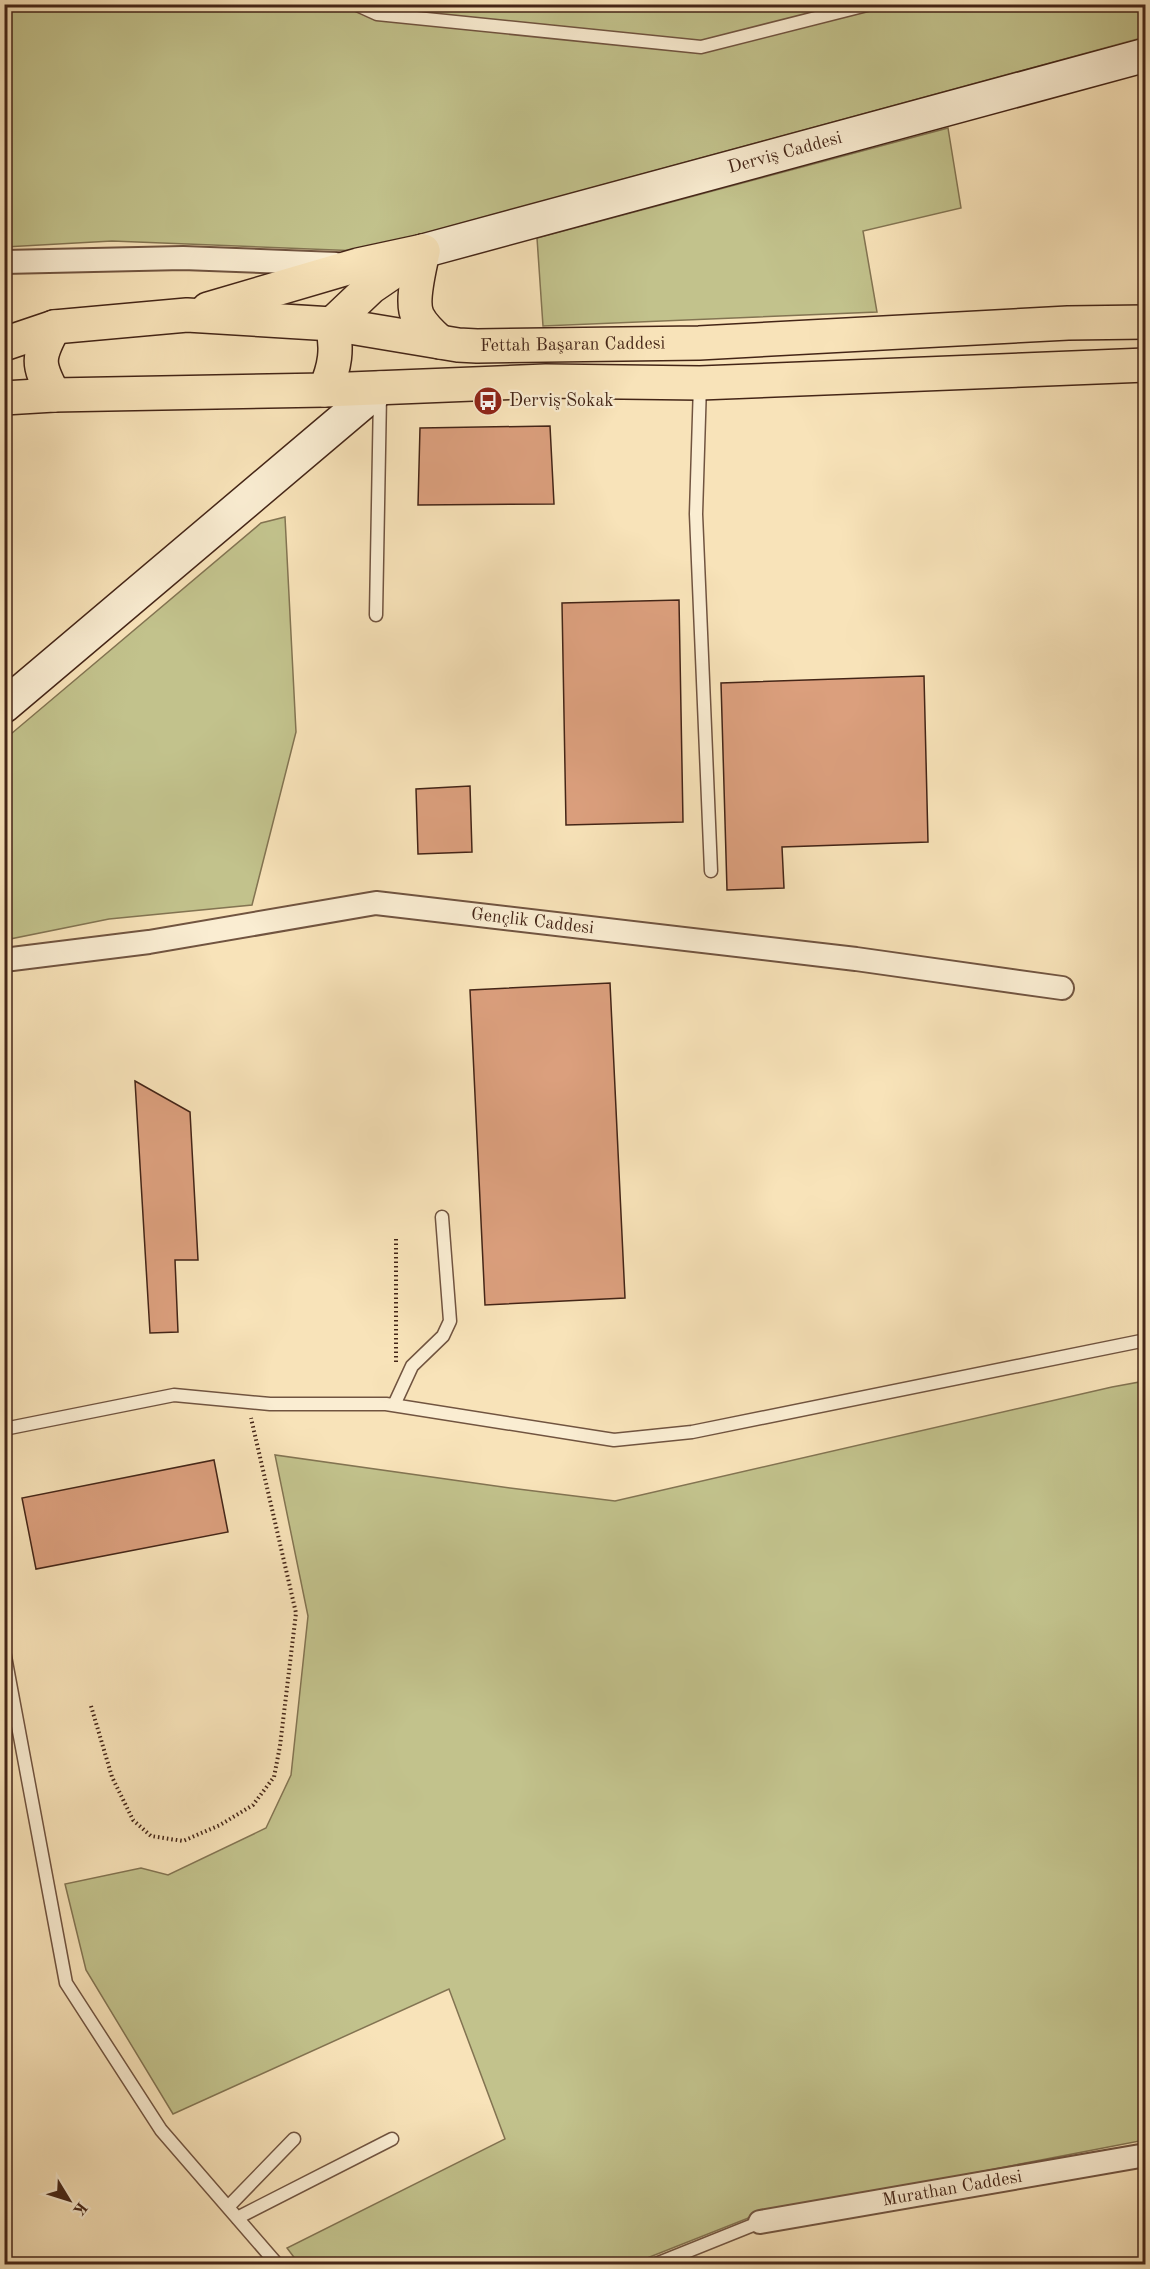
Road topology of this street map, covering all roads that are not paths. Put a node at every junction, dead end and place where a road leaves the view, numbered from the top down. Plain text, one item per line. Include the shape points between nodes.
1 (356, 4) edge
2 (871, 4) edge
3 (1146, 55) edge
4 (423, 251) junction
5 (4, 262) edge
6 (358, 265) junction
7 (187, 315) junction
8 (4, 322) edge
9 (1146, 322) edge
10 (332, 324) junction
11 (54, 327) junction
12 (440, 342) junction
13 (4, 344) edge
14 (1146, 365) edge
15 (700, 383) junction
16 (380, 388) junction
17 (326, 390) junction
18 (54, 395) junction
19 (4, 398) edge
20 (376, 615) dead end
21 (4, 706) edge
22 (711, 871) dead end
23 (4, 960) edge
24 (1062, 988) dead end
25 (442, 1217) dead end
26 (1146, 1340) edge
27 (394, 1405) junction
28 (4, 1429) edge
29 (4, 1651) edge
30 (294, 2139) dead end
31 (392, 2139) dead end
32 (1146, 2155) edge
33 (1146, 2162) edge
34 (228, 2207) junction
35 (237, 2218) junction
36 (760, 2222) junction
37 (277, 2265) edge
38 (656, 2265) edge

1 - 2 lane via 376,14 701,46
3 - 4 street, Derviş Caddesi
4 - 6 main road
4 - 10 main road via 371,287
4 - 12 main road via 416,315
5 - 6 street via 183,258
6 - 7 main road
7 - 10 main road, Fettah Başaran Caddesi
7 - 11 main road, Fettah Başaran Caddesi
8 - 11 main road
9 - 12 main road, Fettah Başaran Caddesi via 699,343 477,346
10 - 12 main road, Fettah Başaran Caddesi
10 - 17 main road via 336,352
11 - 13 main road, Fettah Başaran Caddesi
11 - 18 main road via 40,362
14 - 15 main road, Fettah Başaran Caddesi
15 - 16 main road, Fettah Başaran Caddesi via 546,381
15 - 22 lane via 696,514
16 - 17 main road, Fettah Başaran Caddesi
16 - 20 lane
16 - 21 street
17 - 18 main road, Fettah Başaran Caddesi
18 - 19 main road, Fettah Başaran Caddesi
23 - 24 street, Gençlik Caddesi via 149,942 376,903 856,959
25 - 27 lane via 450,1321 443,1335 412,1365
26 - 27 lane via 692,1432 614,1440
27 - 28 lane via 248,1402 174,1395
29 - 34 lane via 66,1983 161,2130
30 - 34 lane
31 - 35 lane
32 - 36 street, Murathan Caddesi
33 - 36 lane
34 - 35 lane
35 - 37 lane
36 - 38 lane

